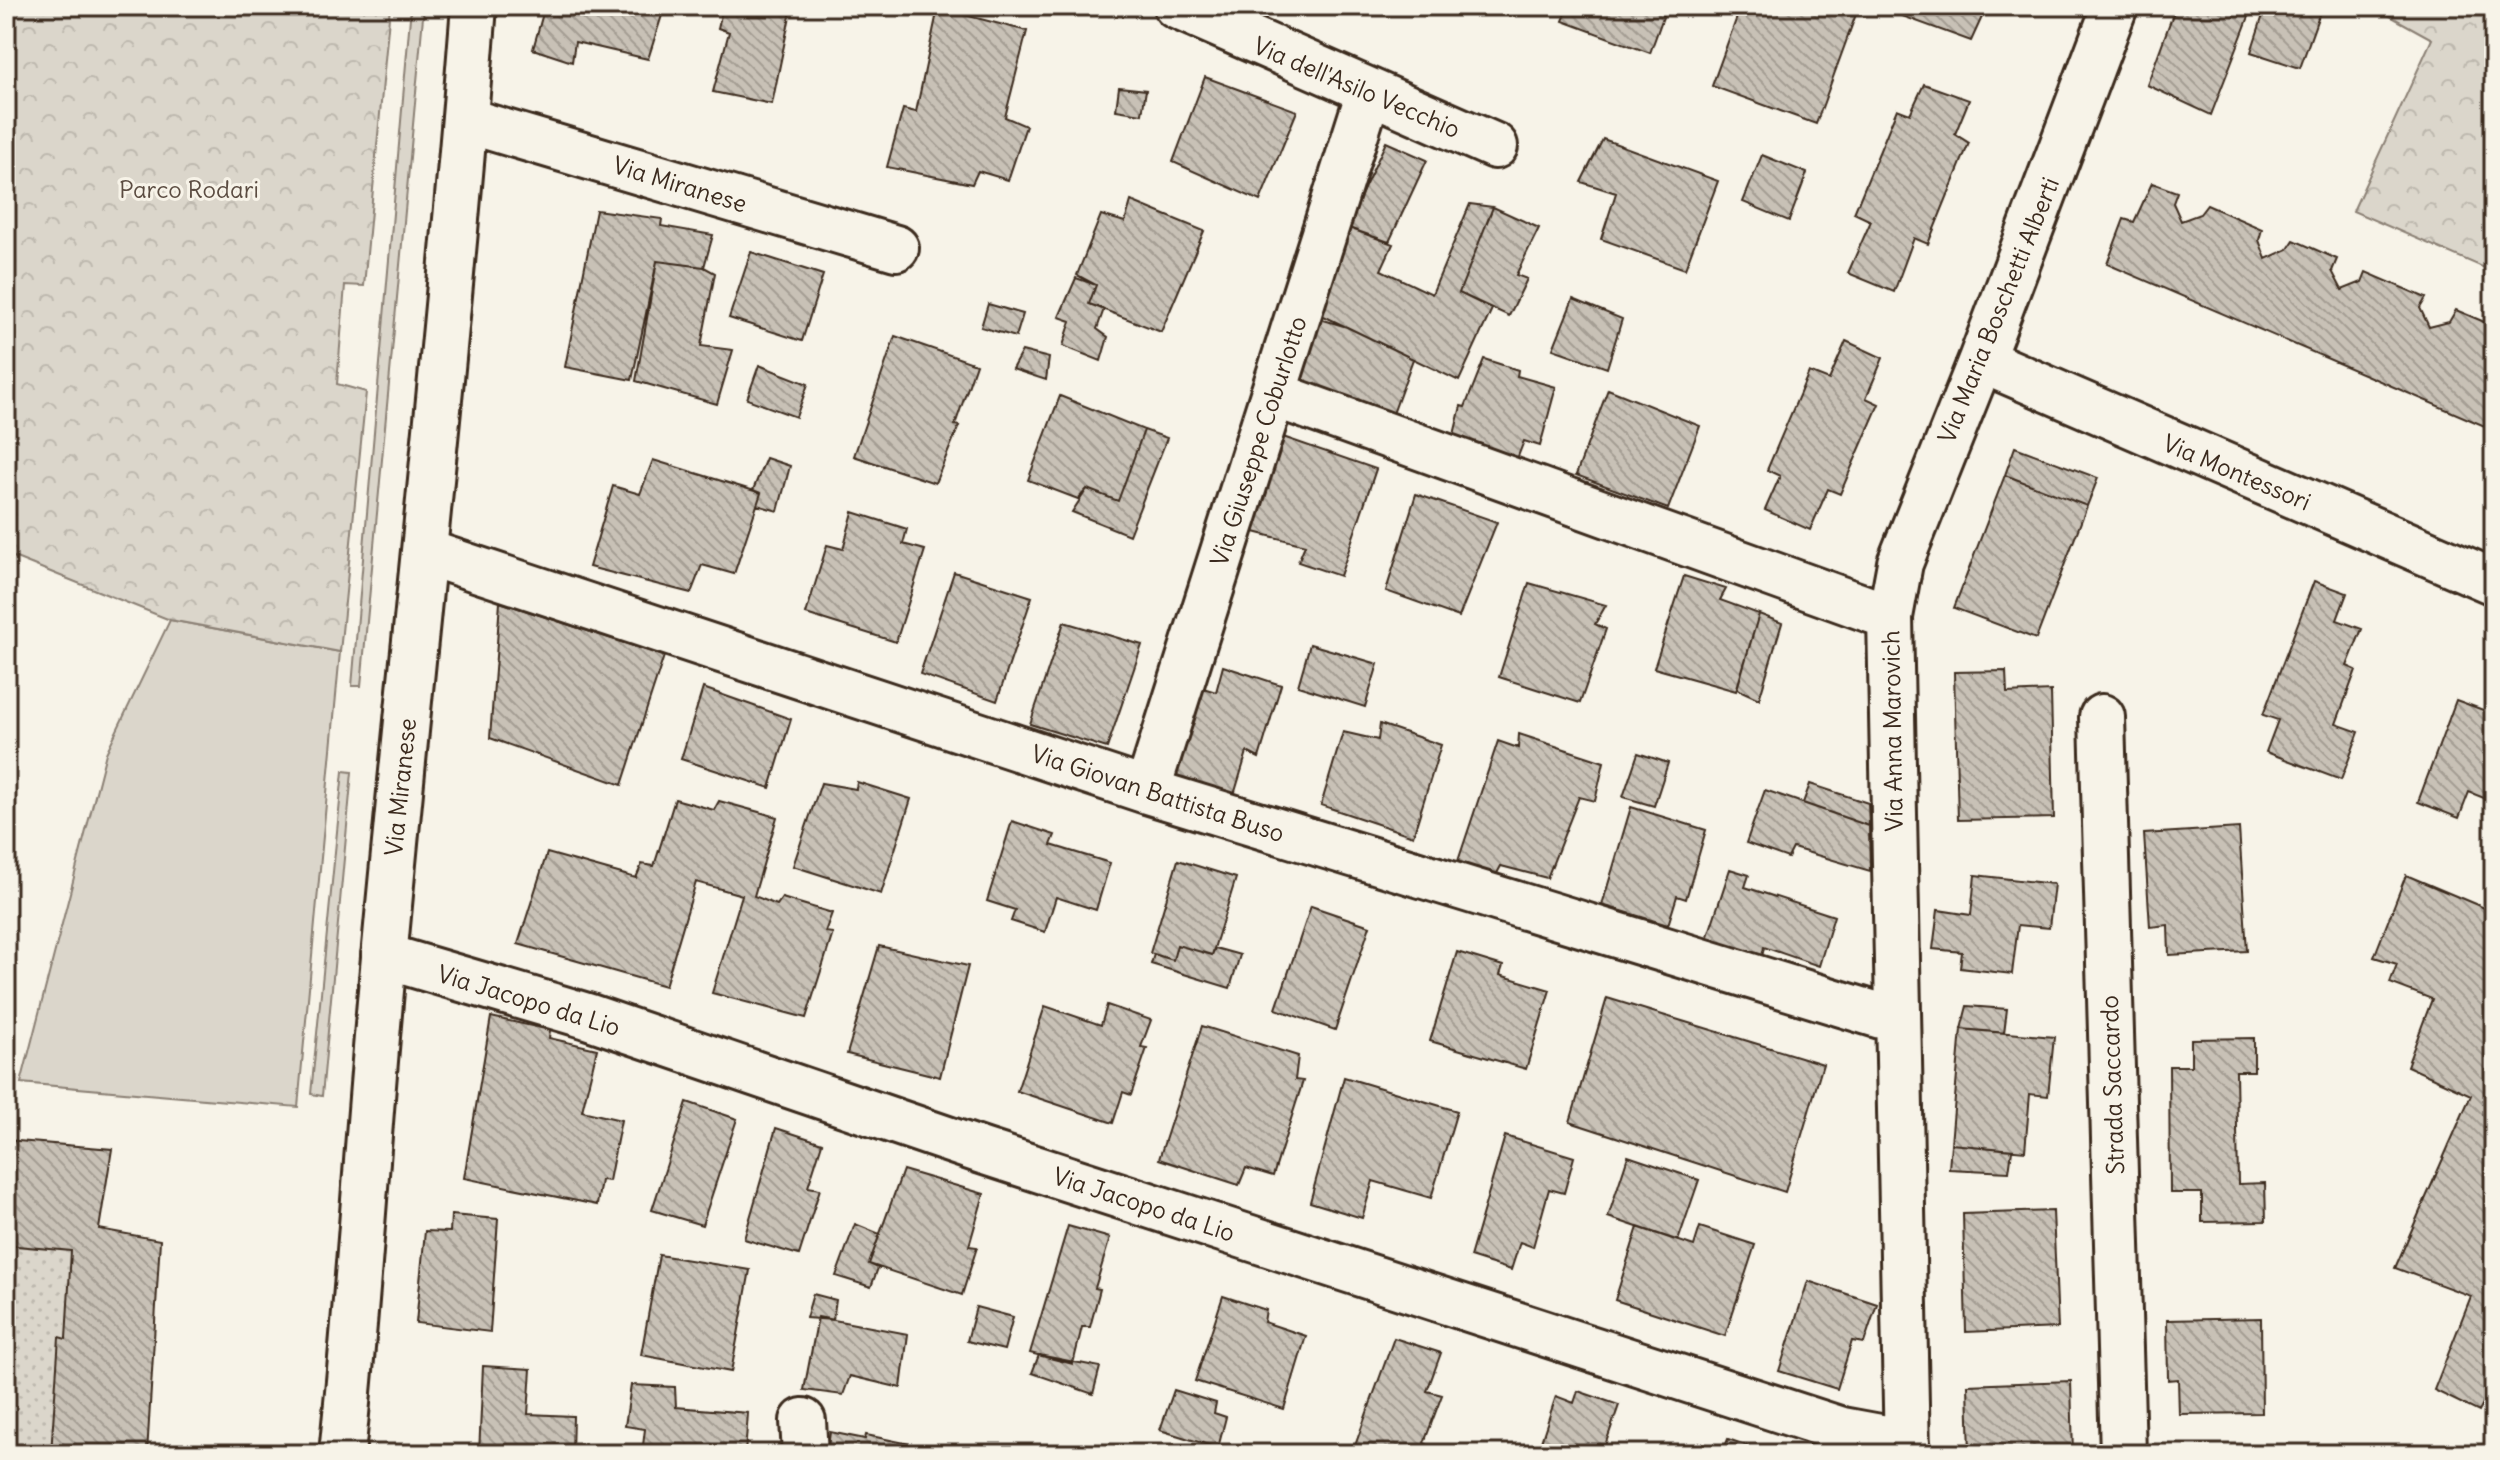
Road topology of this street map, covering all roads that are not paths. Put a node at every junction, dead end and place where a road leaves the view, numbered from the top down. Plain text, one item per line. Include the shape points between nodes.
1 (474, 6) edge
2 (1176, 6) edge
3 (2115, 6) edge
4 (1369, 92) junction
5 (465, 120) junction
6 (1495, 146) dead end
7 (896, 248) dead end
8 (1981, 360) junction
9 (1273, 394) junction
10 (425, 552) junction
11 (2494, 582) edge
12 (1890, 617) junction
13 (2102, 717) dead end
14 (1147, 791) junction
15 (384, 956) junction
16 (1896, 1017) junction
17 (1907, 1448) edge
18 (342, 1454) edge
19 (2123, 1454) edge

1 - 5 street, Via Miranese
2 - 4 street, Via dell'Asilo Vecchio
3 - 8 street, Via Maria Boschetti Alberti
4 - 6 street, Via dell'Asilo Vecchio
4 - 9 street, Via Giuseppe Coburlotto
5 - 7 street, Via Miranese
5 - 10 street, Via Miranese
8 - 11 street, Via Montessori
8 - 12 street, Via Maria Boschetti Alberti via 1900,563
9 - 12 street, Via Anna Marovich
9 - 14 street, Via Giuseppe Coburlotto
10 - 14 street, Via Giovan Battista Buso
10 - 15 street, Via Miranese
12 - 16 street, Via Anna Marovich
13 - 19 street, Strada Saccardo
14 - 16 street, Via Giovan Battista Buso
15 - 17 street, Via Jacopo da Lio via 587,1016 982,1151
15 - 18 street, Via Miranese
16 - 17 street, Via Anna Marovich

